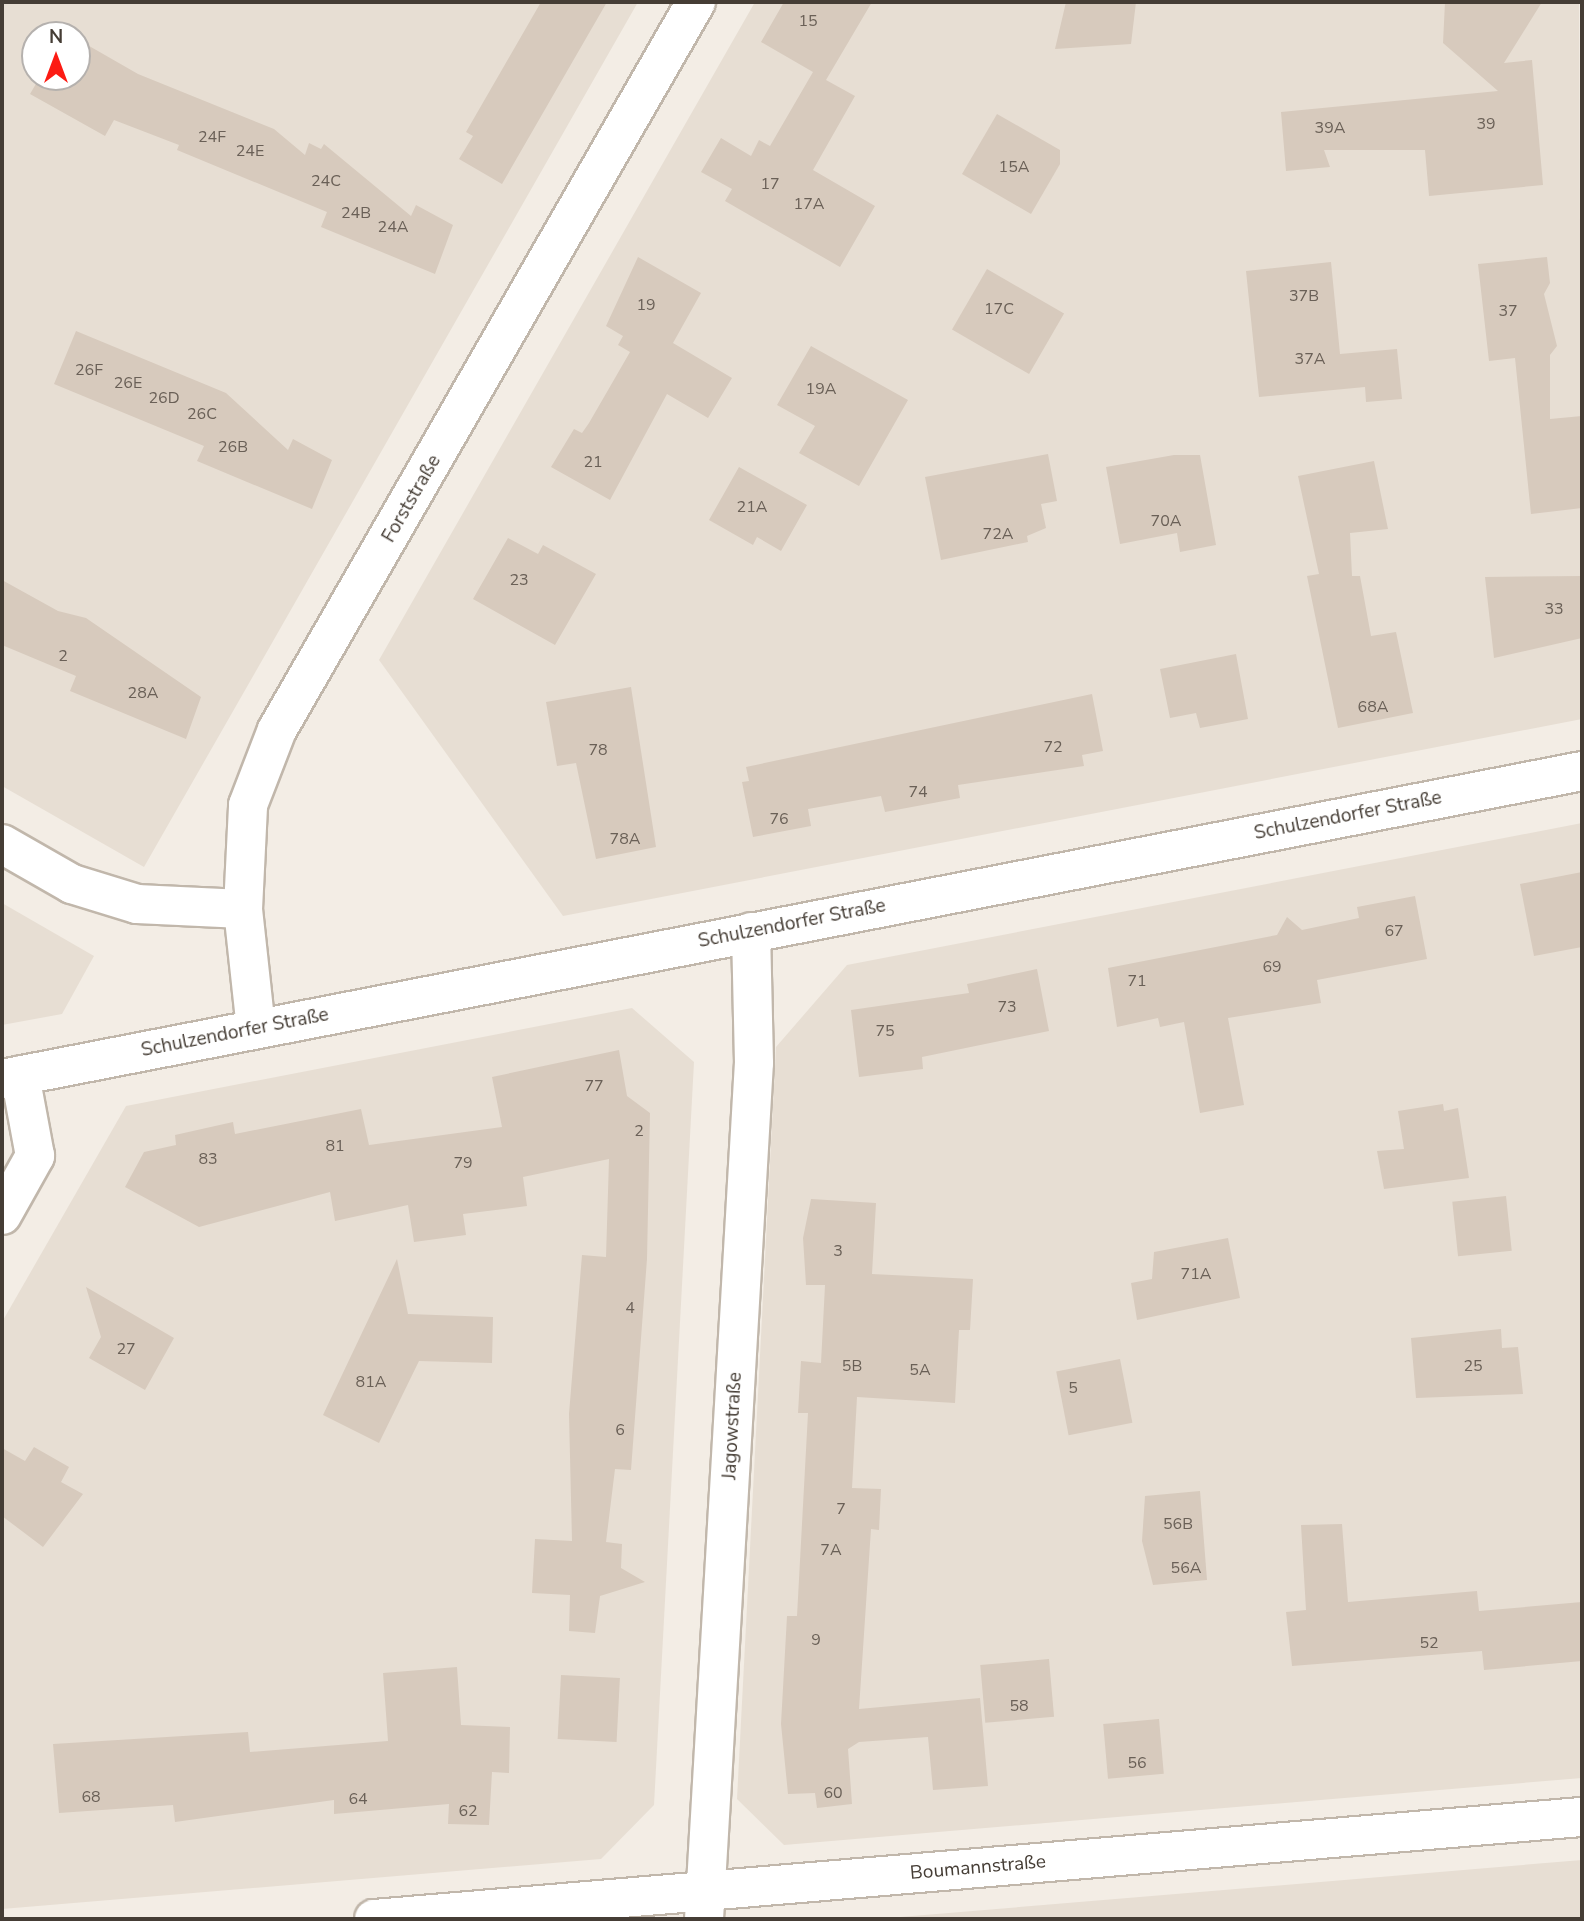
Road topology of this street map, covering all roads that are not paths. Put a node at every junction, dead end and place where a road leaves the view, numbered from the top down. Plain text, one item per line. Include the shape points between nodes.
1 (696, 2) edge
2 (1582, 771) edge
3 (2, 844) edge
4 (243, 909) junction
5 (751, 932) junction
6 (256, 1029) junction
7 (11, 1077) edge
8 (2, 1214) edge
9 (1582, 1817) edge
10 (705, 1905) edge
11 (374, 1919) edge

1 - 4 street, Forststraße via 277,730 248,805
2 - 5 street, Schulzendorfer Straße
3 - 4 street via 72,884 137,904
4 - 6 street, Forststraße
5 - 6 street, Schulzendorfer Straße
5 - 10 street, Jagowstraße via 754,1074
6 - 7 street, Schulzendorfer Straße
7 - 8 street via 35,1156
9 - 10 street, Boumannstraße
10 - 11 street, Boumannstraße

